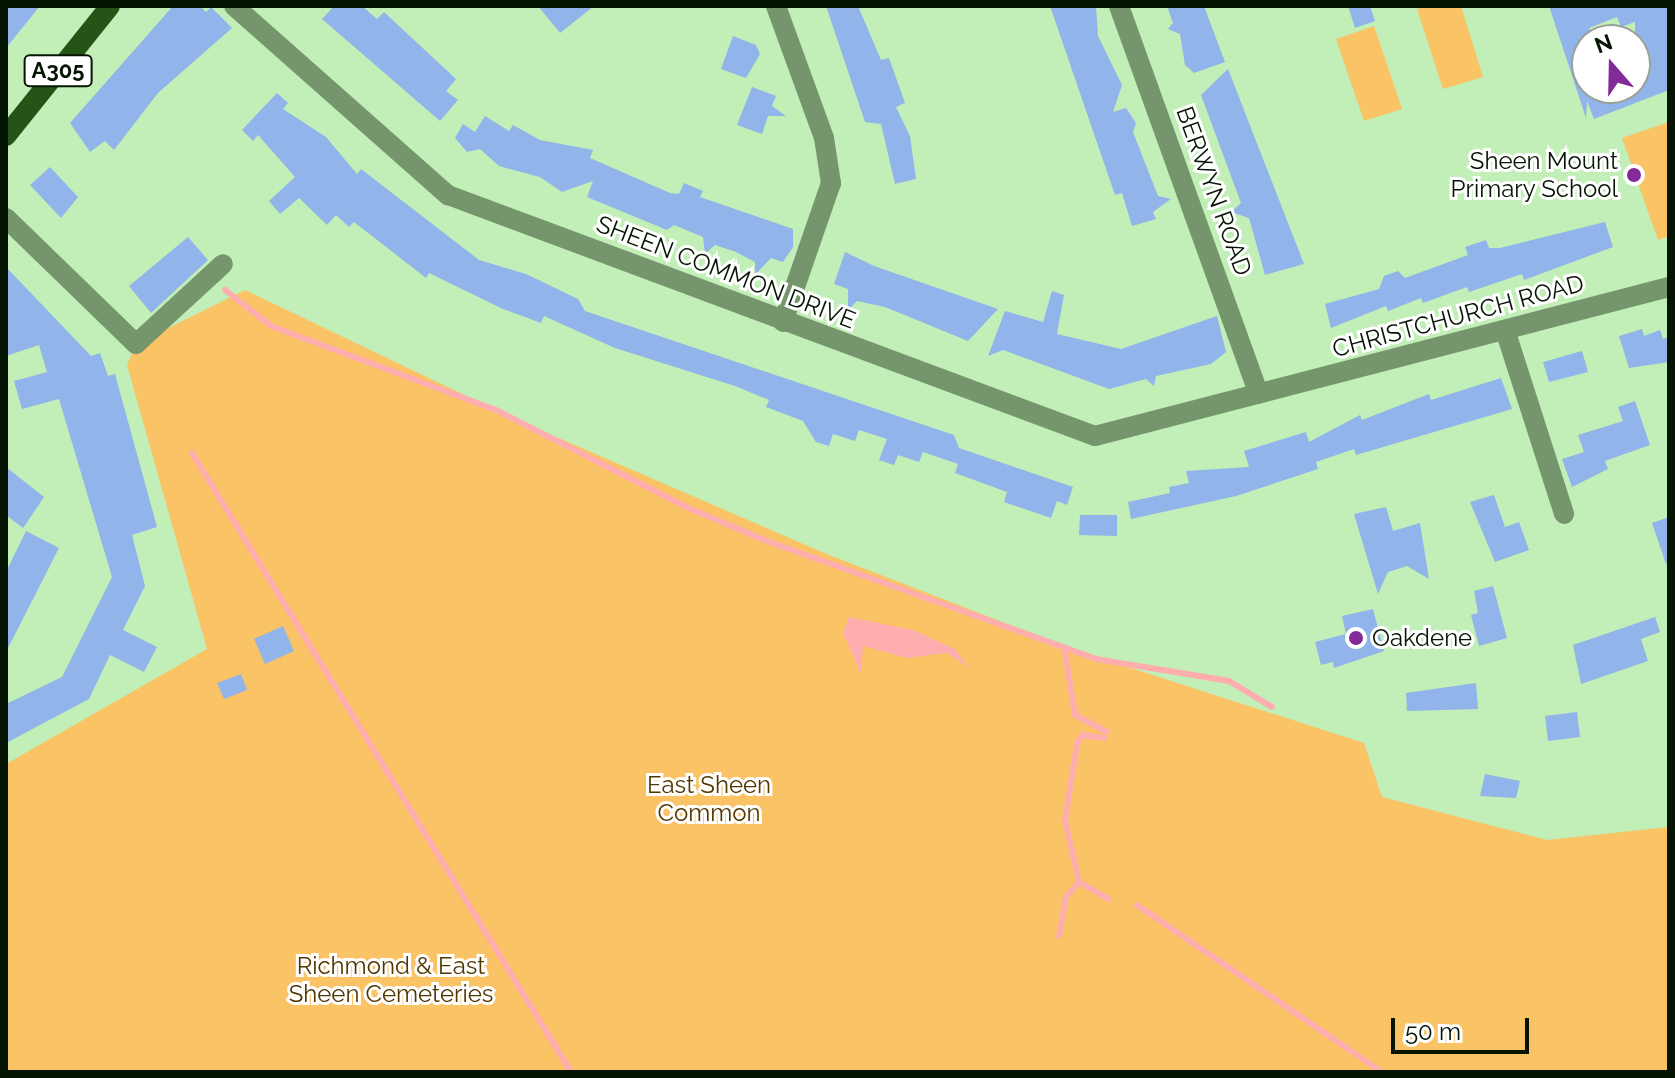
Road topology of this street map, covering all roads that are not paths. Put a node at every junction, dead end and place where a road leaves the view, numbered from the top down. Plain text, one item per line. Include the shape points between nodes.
1 (110, 6) edge
2 (234, 6) edge
3 (776, 6) edge
4 (1119, 6) edge
5 (6, 136) edge
6 (6, 218) edge
7 (223, 264) dead end
8 (1669, 287) edge
9 (783, 322) junction
10 (1506, 333) junction
11 (1259, 394) junction
12 (1564, 514) dead end

1 - 5 main road, A305
2 - 9 street, SHEEN COMMON DRIVE via 448,195
3 - 9 street via 824,138 831,183
4 - 11 street, BERWYN ROAD
6 - 7 street via 136,344
8 - 10 street, CHRISTCHURCH ROAD
9 - 11 street, SHEEN COMMON DRIVE via 1095,436
10 - 11 street, CHRISTCHURCH ROAD
10 - 12 street

